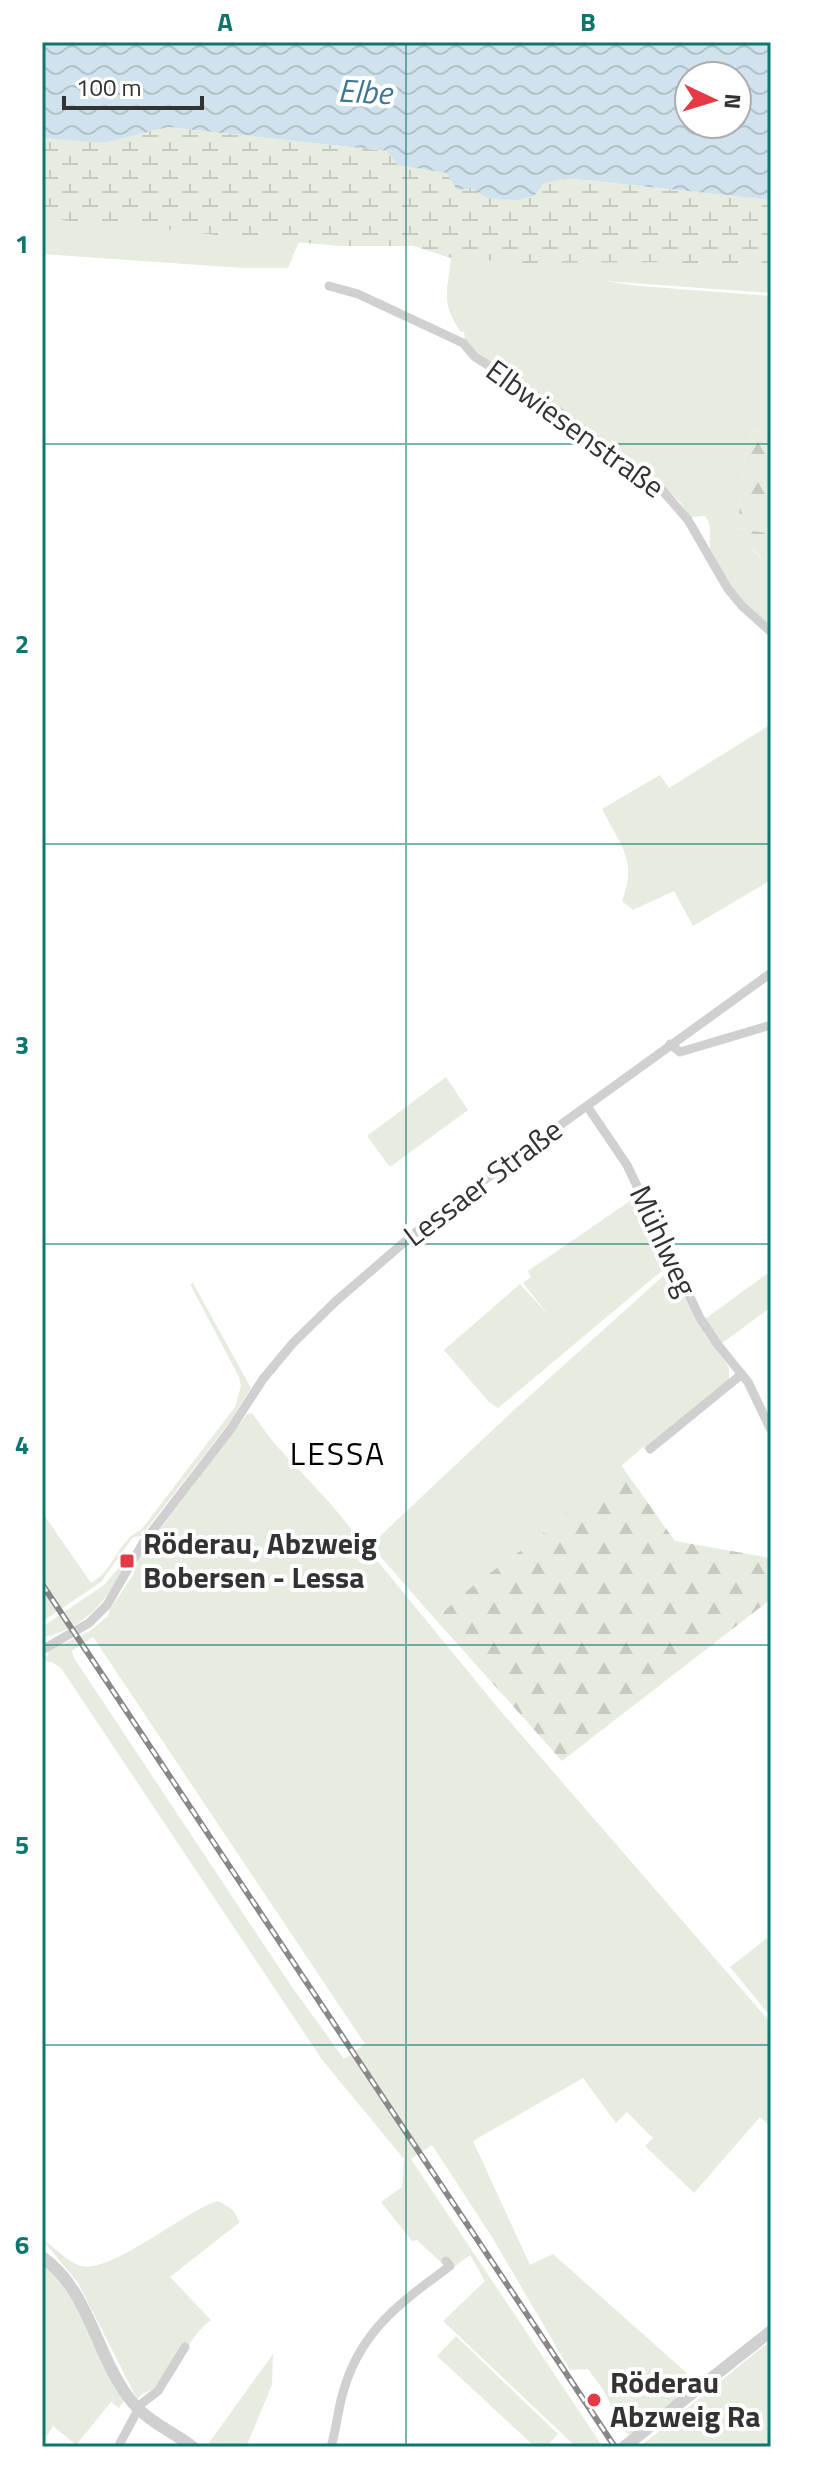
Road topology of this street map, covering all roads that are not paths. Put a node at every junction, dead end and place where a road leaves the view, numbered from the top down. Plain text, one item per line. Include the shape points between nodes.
1 (329, 286) dead end
2 (771, 632) edge
3 (770, 976) edge
4 (771, 1025) edge
5 (670, 1044) junction
6 (587, 1106) junction
7 (742, 1374) junction
8 (770, 1428) edge
9 (650, 1449) dead end
10 (58, 1640) junction
11 (42, 1641) edge
12 (42, 1650) edge
13 (42, 2257) edge
14 (446, 2261) dead end
15 (771, 2331) edge
16 (185, 2347) dead end
17 (138, 2409) junction
18 (118, 2447) edge
19 (193, 2447) edge
20 (331, 2447) edge
21 (624, 2447) edge

1 - 2 street, Elbwiesenstraße via 463,343 475,357 545,401 662,490 688,520 728,589
3 - 5 street, Lessaer Straße
4 - 5 street via 680,1052
5 - 6 street, Lessaer Straße
6 - 7 street, Mühlweg via 627,1165 700,1318
6 - 10 street, Lessaer Straße via 437,1214 336,1301 275,1363 143,1543 107,1605 89,1623
7 - 8 street, Mühlweg
7 - 9 street
10 - 11 street
10 - 12 street, Lessaer Straße
13 - 17 street via 70,2283 118,2382
14 - 20 street via 450,2266 388,2313 365,2343 344,2388
15 - 21 street
16 - 17 street via 158,2391
17 - 18 street
17 - 19 street

